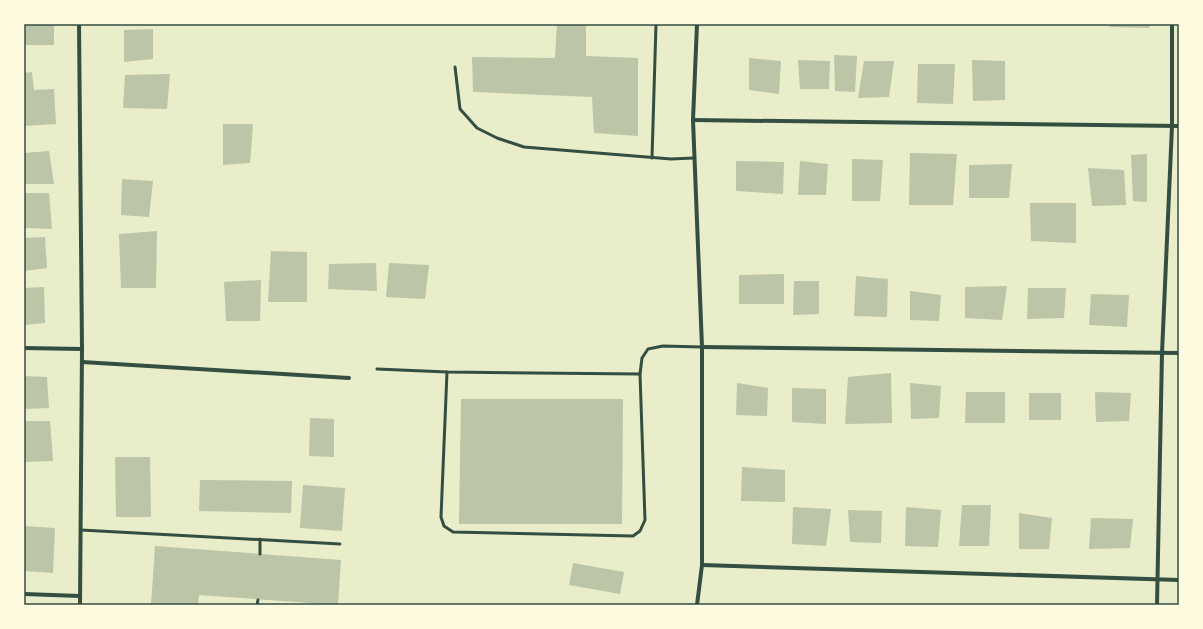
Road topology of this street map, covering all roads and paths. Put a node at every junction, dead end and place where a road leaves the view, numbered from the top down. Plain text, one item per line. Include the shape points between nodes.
1 (79, 24) edge
2 (656, 24) edge
3 (697, 24) edge
4 (1172, 24) edge
5 (455, 67) dead end
6 (693, 120) junction
7 (1172, 126) junction
8 (1179, 126) edge
9 (652, 158) junction
10 (694, 158) junction
11 (702, 347) junction
12 (24, 348) edge
13 (82, 349) junction
14 (1162, 353) junction
15 (1179, 353) edge
16 (82, 362) junction
17 (377, 369) dead end
18 (446, 372) junction
19 (640, 374) junction
20 (349, 378) dead end
21 (81, 530) junction
22 (260, 539) junction
23 (340, 544) dead end
24 (260, 554) dead end
25 (702, 564) junction
26 (1158, 579) junction
27 (1179, 580) edge
28 (24, 594) edge
29 (80, 596) junction
30 (258, 600) dead end
31 (80, 605) edge
32 (257, 605) edge
33 (697, 605) edge
34 (1157, 605) edge

1 - 13 street
2 - 9 lane
3 - 6 street
4 - 7 street
5 - 9 lane via 460,109 477,128 497,138 524,147
6 - 7 street
6 - 10 street
7 - 8 street
7 - 14 street
9 - 10 lane
10 - 11 street
11 - 14 street
11 - 19 lane via 663,346 648,349 642,358
11 - 25 street
12 - 13 street
13 - 16 street
14 - 15 street
14 - 26 street
16 - 20 street
16 - 21 street
17 - 18 lane
18 - 19 lane
18 - 19 lane via 441,517 444,526 453,532 633,536 640,531 645,520
21 - 22 lane
21 - 29 street
22 - 23 lane
22 - 24 lane
25 - 26 street
25 - 33 street
26 - 27 street
26 - 34 street
28 - 29 street
29 - 31 street
30 - 32 lane

